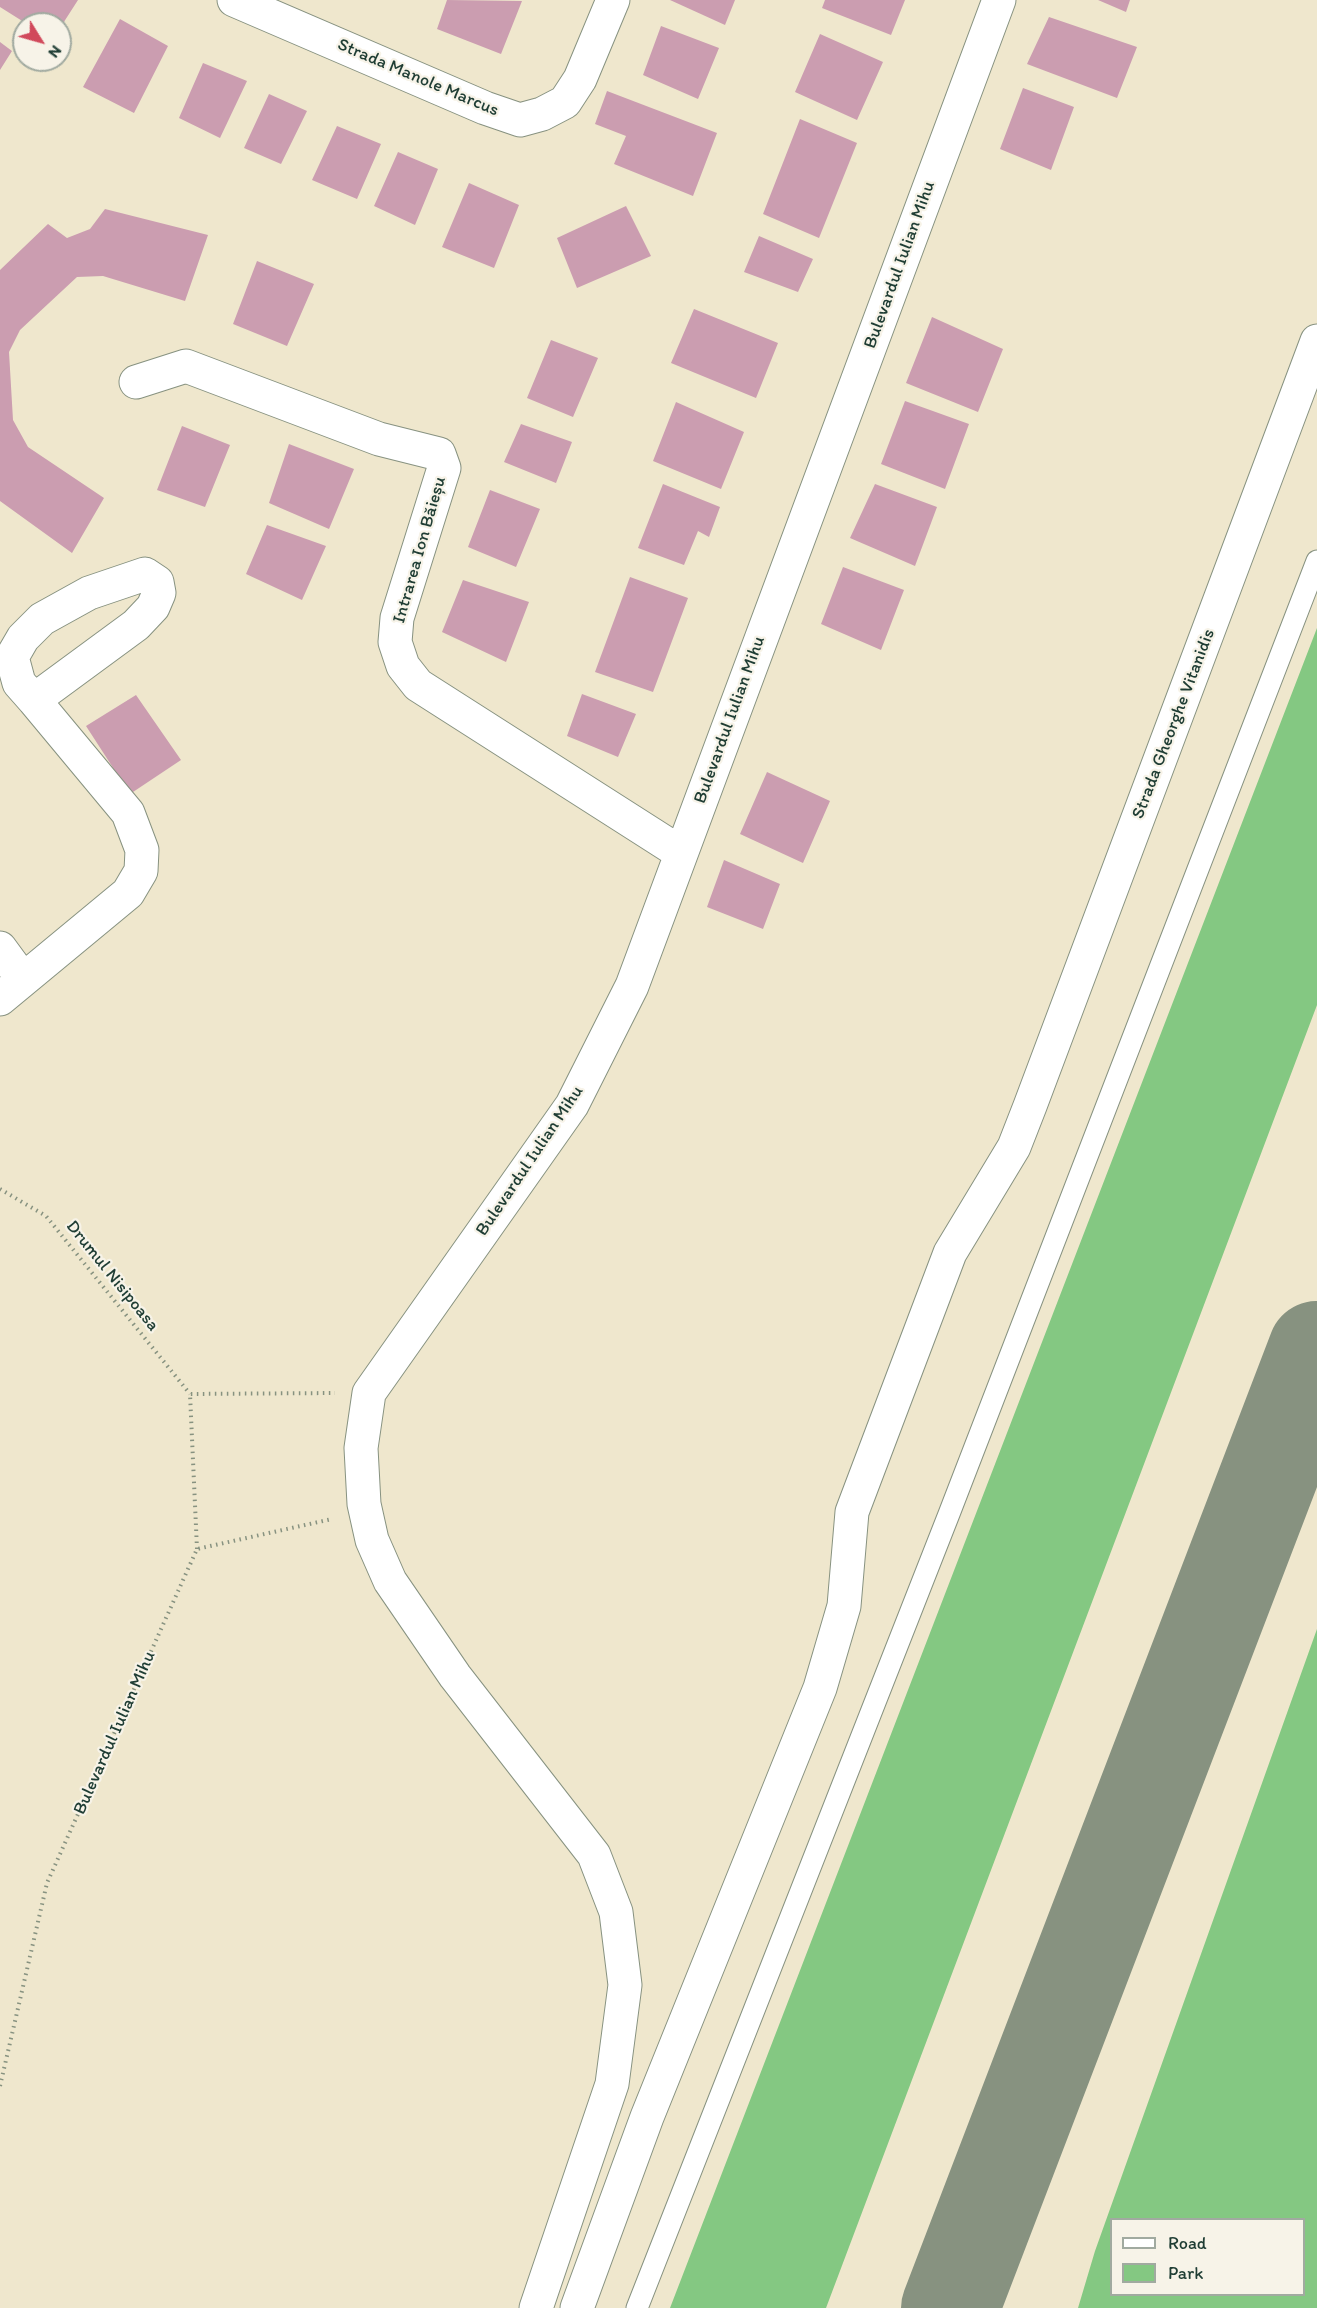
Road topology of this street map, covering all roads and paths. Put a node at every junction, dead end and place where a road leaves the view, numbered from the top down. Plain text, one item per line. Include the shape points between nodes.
1 (234, 0) edge
2 (613, 0) edge
3 (999, 0) edge
4 (1317, 341) edge
5 (136, 382) dead end
6 (1317, 561) edge
7 (34, 700) dead end
8 (681, 853) junction
9 (0, 948) edge
10 (11, 988) edge
11 (0, 1189) edge
12 (369, 1393) junction
13 (190, 1394) junction
14 (365, 1512) junction
15 (197, 1549) junction
16 (0, 2086) edge
17 (536, 2308) edge
18 (577, 2308) edge
19 (637, 2308) edge

1 - 2 street, Strada Manole Marcus via 520,120 565,102 580,79
3 - 8 street, Bulevardul Iulian Mihu
4 - 18 street, Strada Gheorghe Vitanidis via 1014,1147 950,1253 852,1512 844,1606 820,1688 647,2117
5 - 8 street, Intrarea Ion Băieșu via 186,366 379,439 439,454 444,468 397,618 395,642 403,666 418,685
6 - 19 lane
7 - 10 street via 128,813 142,850 141,871 112,909
8 - 12 street, Bulevardul Iulian Mihu via 632,986 572,1104
9 - 10 street
11 - 13 path, Drumul Nisipoasa via 46,1216
12 - 13 path
12 - 14 street via 361,1448
13 - 15 path
14 - 15 path
14 - 17 street via 390,1581 455,1676 594,1855 616,1912 625,1985 612,2084
15 - 16 path, Bulevardul Iulian Mihu via 47,1883

